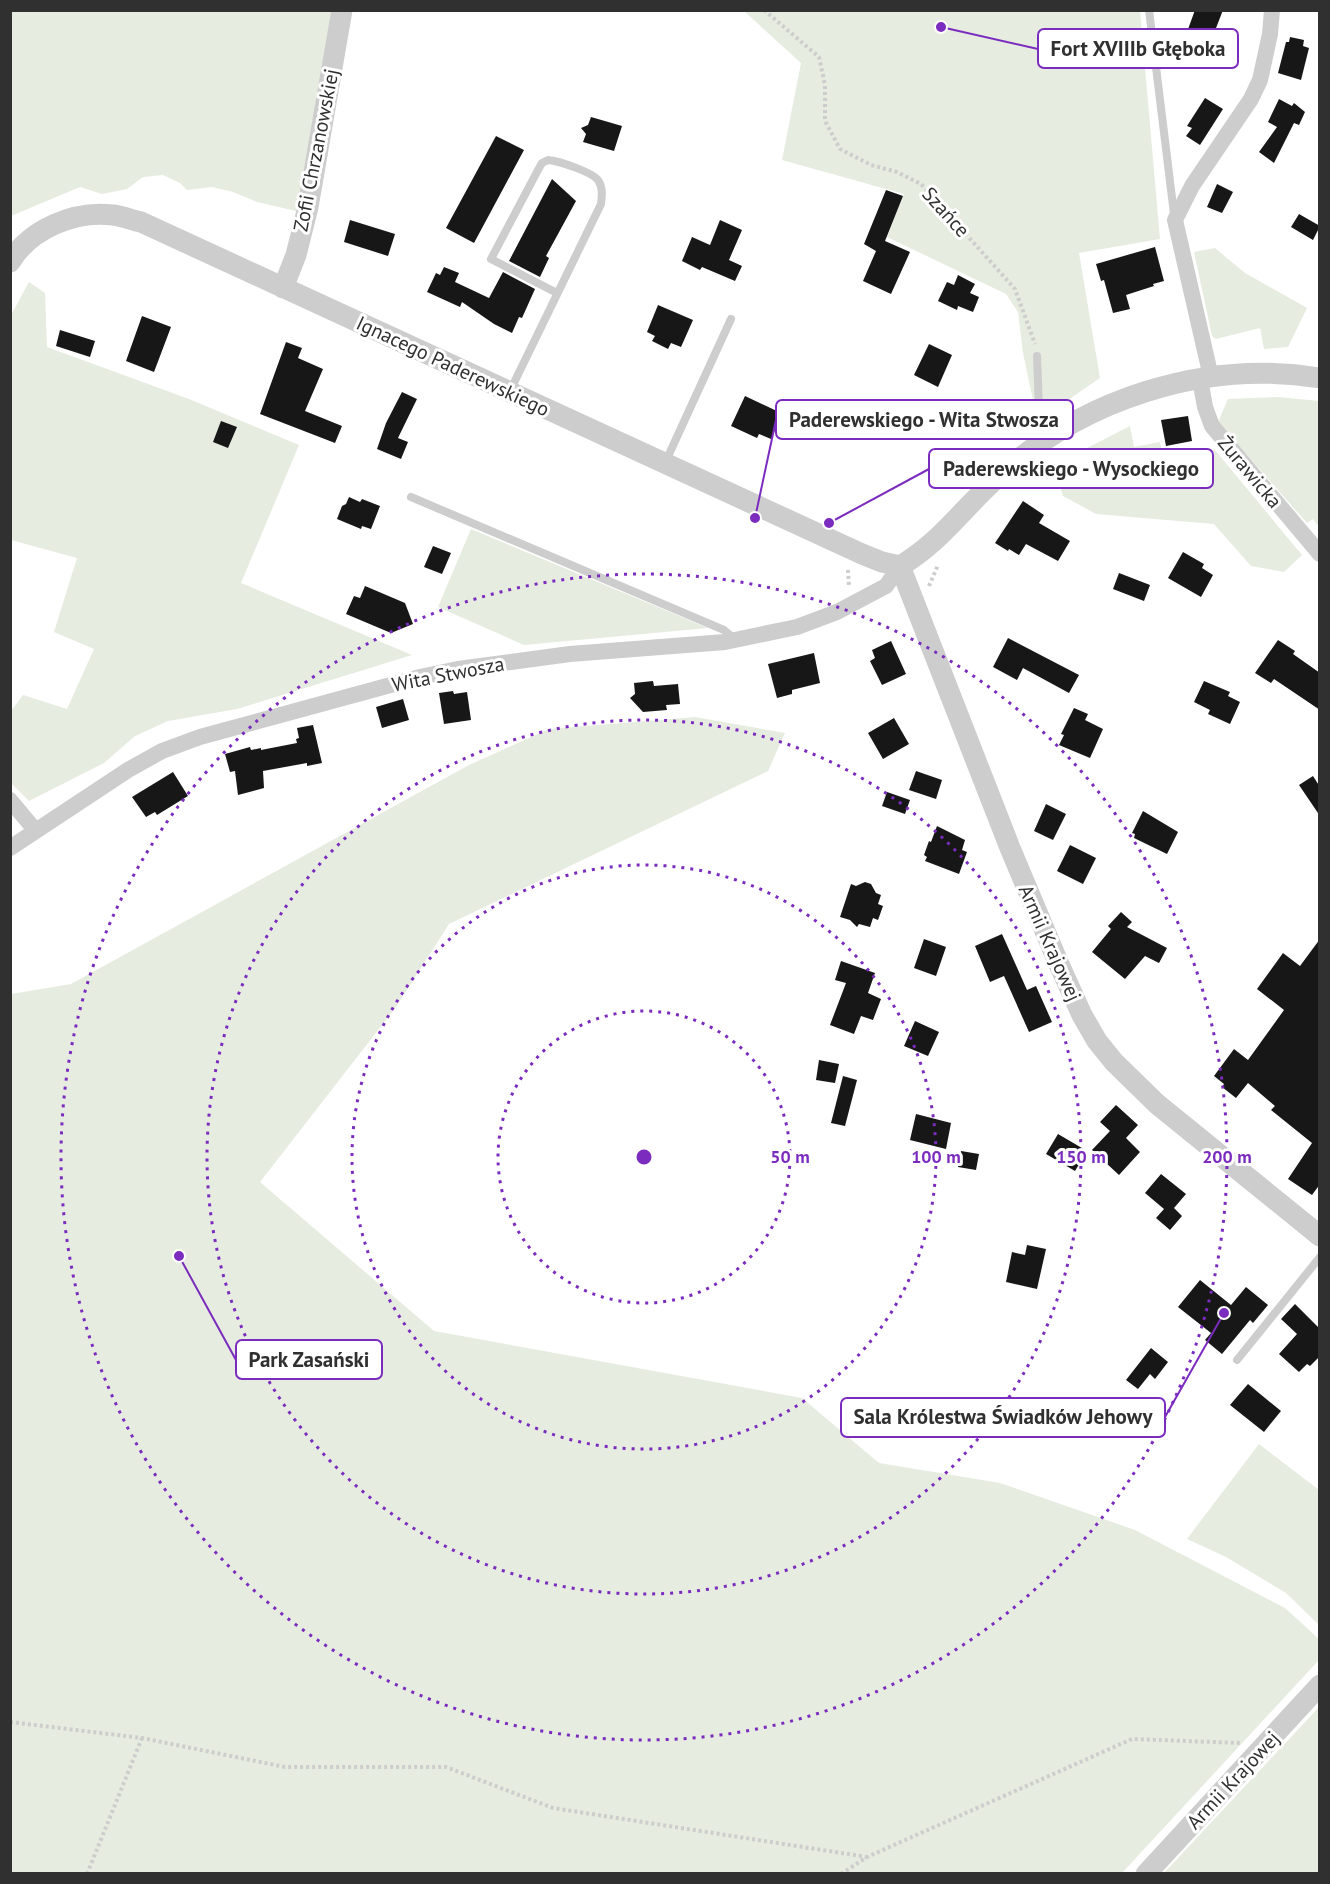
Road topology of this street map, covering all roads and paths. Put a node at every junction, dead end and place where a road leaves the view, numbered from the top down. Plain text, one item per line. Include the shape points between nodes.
1 (342, 10) edge
2 (764, 10) edge
3 (1149, 10) edge
4 (1272, 10) edge
5 (1175, 220) junction
6 (10, 262) edge
7 (283, 288) junction
8 (557, 293) junction
9 (730, 319) dead end
10 (1037, 356) joint
11 (1206, 378) junction
12 (1320, 378) edge
13 (510, 392) junction
14 (1047, 439) junction
15 (665, 463) junction
16 (411, 497) dead end
17 (1320, 554) edge
18 (941, 559) dead end
19 (846, 565) dead end
20 (900, 566) junction
21 (928, 591) dead end
22 (843, 595) dead end
23 (736, 640) junction
24 (10, 800) edge
25 (35, 831) junction
26 (10, 848) edge
27 (1320, 1236) edge
28 (1320, 1257) edge
29 (1237, 1360) dead end
30 (1320, 1685) edge
31 (10, 1722) edge
32 (142, 1738) junction
33 (1266, 1744) junction
34 (867, 1857) junction
35 (87, 1874) edge
36 (841, 1874) edge
37 (1146, 1874) edge

1 - 7 street, Zofii Chrzanowskiej via 308,207
2 - 10 path, Szańce via 819,57 825,85 825,121 840,149 921,184 1015,289
3 - 5 lane
4 - 5 street via 1260,80 1192,186
5 - 11 street, Żurawicka
6 - 7 street, Ignacego Paderewskiego via 36,236 56,223 92,214 114,215 141,222
7 - 13 street, Ignacego Paderewskiego
8 - 8 lane via 601,204 602,191 590,175 548,160 538,170 491,260
8 - 13 lane
9 - 15 lane
10 - 14 lane via 1039,409
11 - 12 street via 1280,374
11 - 14 street via 1120,400
11 - 17 street, Żurawicka via 1205,407 1212,426
13 - 15 street, Ignacego Paderewskiego
14 - 20 street via 998,476 925,551
15 - 20 street, Ignacego Paderewskiego via 862,554
16 - 23 lane via 724,630
18 - 21 path
19 - 22 path via 849,586
20 - 23 street, Wita Stwosza via 886,586 837,612 797,627
20 - 27 street, Armii Krajowej via 1010,848 1058,962 1097,1041 1157,1104
23 - 25 street, Wita Stwosza via 486,665 420,677 200,736 128,770
24 - 25 street
25 - 26 street, Wita Stwosza
28 - 29 lane
30 - 33 street, Armii Krajowej
31 - 32 path
32 - 34 path via 285,1767 446,1767 553,1808
32 - 35 path
33 - 34 path via 1132,1739
33 - 37 street, Armii Krajowej
34 - 36 path

